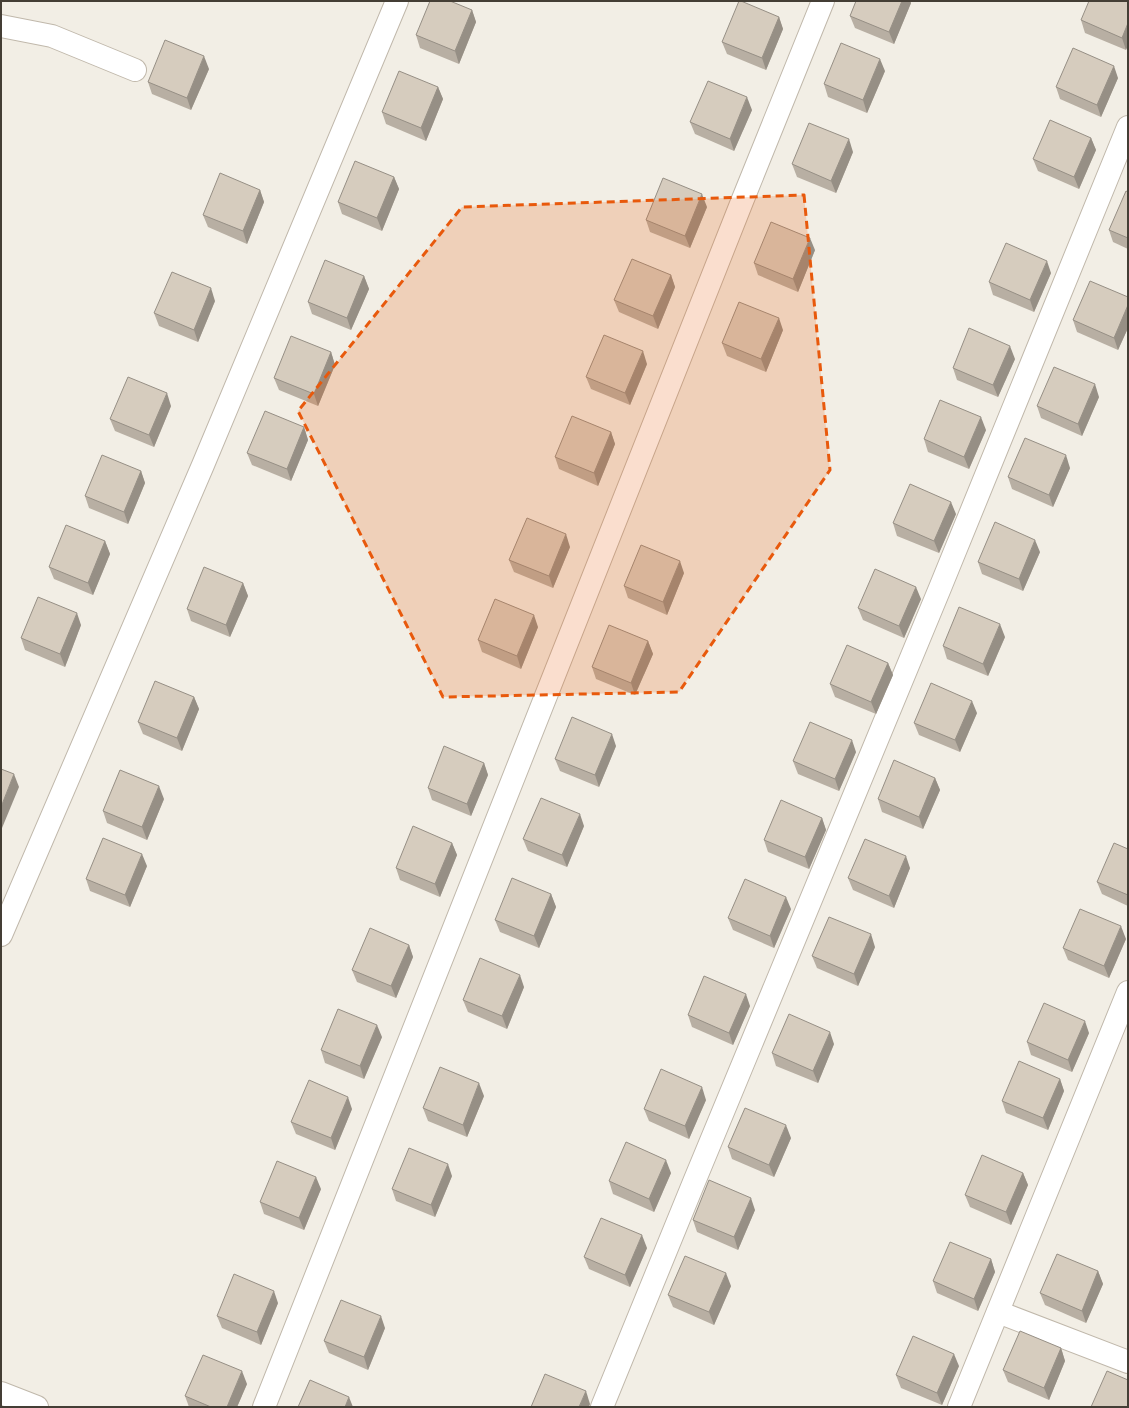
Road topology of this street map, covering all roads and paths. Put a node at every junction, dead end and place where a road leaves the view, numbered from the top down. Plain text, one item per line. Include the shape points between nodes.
1 (397, 1) edge
2 (823, 1) edge
3 (1, 26) edge
4 (135, 70) dead end
5 (1128, 127) edge
6 (1, 935) edge
7 (1126, 1004) edge
8 (998, 1312) junction
9 (1128, 1362) edge
10 (1, 1392) edge
11 (37, 1407) edge
12 (264, 1407) edge
13 (602, 1407) edge
14 (959, 1407) edge

1 - 6 street via 203,465
2 - 12 street
3 - 4 street via 52,36
5 - 13 street via 944,581
7 - 8 street
8 - 9 street
8 - 14 street
10 - 11 street

